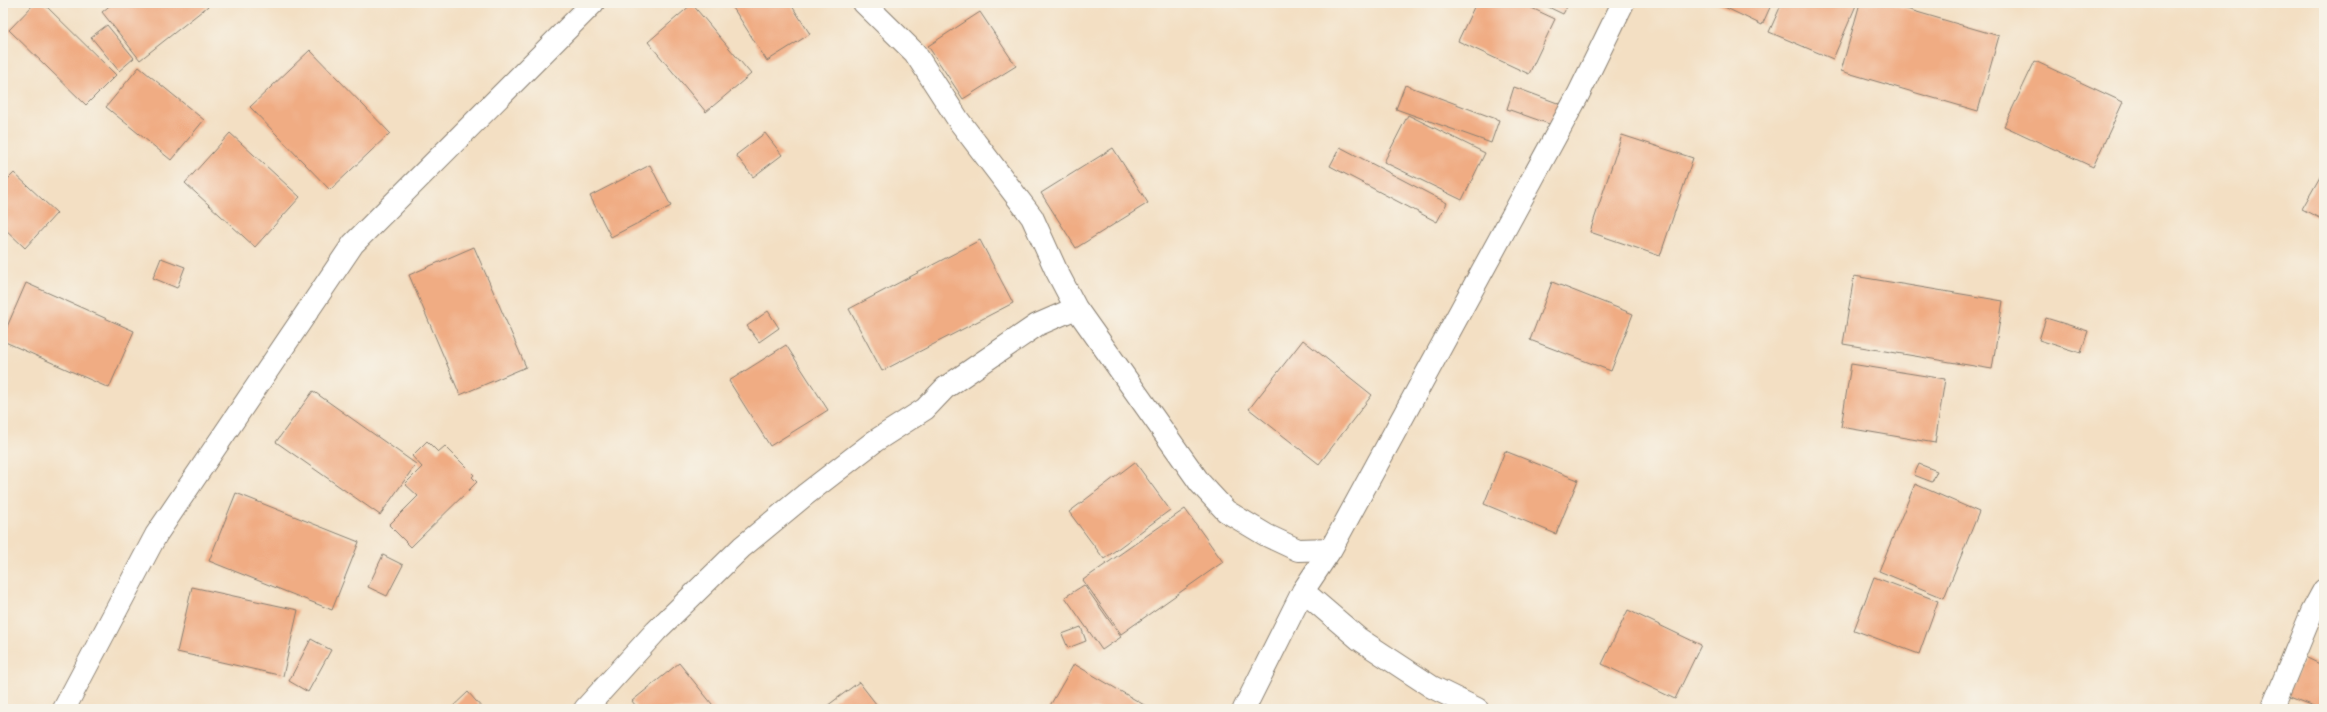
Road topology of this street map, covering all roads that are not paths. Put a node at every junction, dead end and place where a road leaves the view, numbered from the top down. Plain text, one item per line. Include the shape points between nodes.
1 (593, 3) edge
2 (864, 3) edge
3 (1623, 3) edge
4 (1076, 308) junction
5 (1331, 549) junction
6 (2324, 590) edge
7 (1303, 592) junction
8 (2318, 615) edge
9 (64, 709) edge
10 (585, 709) edge
11 (1244, 709) edge
12 (1477, 709) edge
13 (2272, 709) edge

1 - 9 street via 353,244 156,534
2 - 4 street via 915,53 959,121 1032,217
3 - 5 street via 1578,95
4 - 5 street via 1200,483 1226,511 1266,535 1298,550
4 - 10 street via 1038,325 945,388 925,409 874,441 794,505 736,553 656,631
5 - 7 street
6 - 8 street
7 - 11 street
7 - 12 street via 1359,639 1432,687
8 - 13 street

